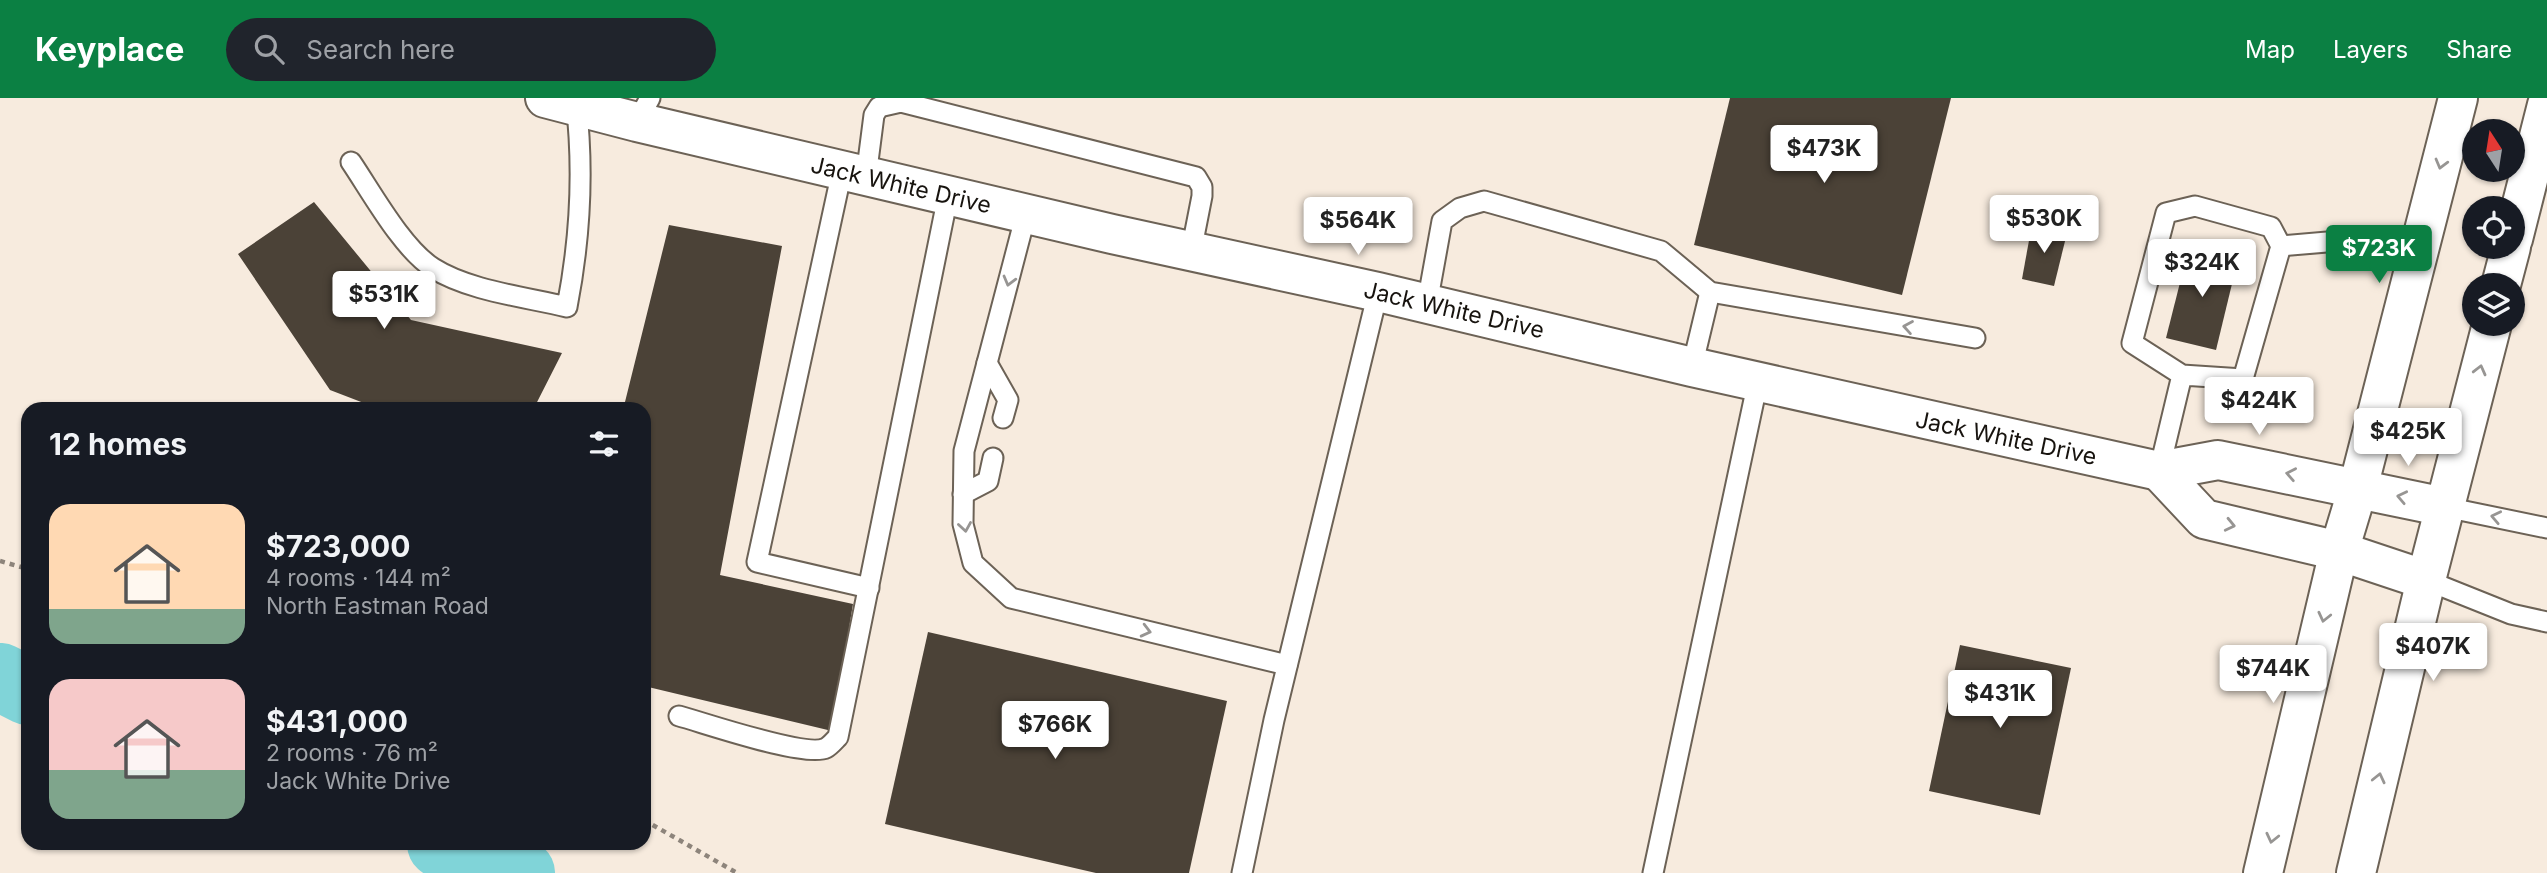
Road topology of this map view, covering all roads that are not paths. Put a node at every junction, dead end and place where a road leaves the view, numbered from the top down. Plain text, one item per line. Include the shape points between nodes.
1 (2458, 98) edge
2 (566, 101) edge
3 (2547, 105) edge
4 (644, 110) edge
5 (351, 162) dead end
6 (854, 174) junction
7 (948, 196) junction
8 (2524, 196) edge
9 (1026, 215) junction
10 (2420, 244) junction
11 (2281, 246) junction
12 (1191, 252) junction
13 (1378, 292) junction
14 (1710, 292) junction
15 (1427, 304) junction
16 (2489, 336) edge
17 (1975, 338) dead end
18 (988, 363) junction
19 (1692, 367) junction
20 (2182, 375) junction
21 (1758, 382) junction
22 (1003, 418) dead end
23 (993, 458) dead end
24 (2159, 471) junction
25 (2358, 488) junction
26 (963, 494) junction
27 (2445, 507) junction
28 (2547, 528) edge
29 (2339, 551) junction
30 (2426, 580) junction
31 (869, 588) junction
32 (2547, 622) edge
33 (1287, 665) junction
34 (679, 716) dead end
35 (1242, 873) edge
36 (1653, 873) edge
37 (2263, 873) edge
38 (2356, 873) edge

1 -> 10 street
2 - 4 street, Jack White Drive
2 - 5 lane via 580,205 567,307 466,283 432,267 404,240
3 - 8 street
4 - 6 street, Jack White Drive
6 - 7 street, Jack White Drive
6 - 12 lane via 874,115 880,107 901,102 1196,177 1202,196
6 - 31 lane via 757,562
7 - 9 street, Jack White Drive
7 - 31 lane
9 - 12 street, Jack White Drive
9 -> 18 lane
10 - 11 lane via 2385,237
10 - 25 street
11 - 20 lane via 2243,379
11 - 20 lane via 2271,227 2195,206 2166,213 2132,343
12 - 13 street, Jack White Drive
13 - 15 street, Jack White Drive
13 - 33 lane
14 - 15 lane via 1661,251 1484,201 1460,208 1442,221
17 -> 14 lane
14 - 19 lane
15 - 19 street, Jack White Drive
27 -> 16 street
18 - 22 lane via 1008,400
18 - 26 lane via 964,451
19 - 21 street, Jack White Drive
20 - 24 lane
21 - 24 street, Jack White Drive
21 - 36 lane
23 - 26 lane via 988,481
25 -> 24 street, Jack White Drive via 2218,460
24 -> 29 street via 2204,519
27 -> 25 street, Jack White Drive
25 - 29 street
26 -> 33 lane via 963,524 973,563 1011,598
28 -> 27 lane
27 - 30 street
29 - 30 street
29 -> 37 street
30 - 32 lane via 2511,614
38 -> 30 street
31 - 34 lane via 838,737 826,749 788,747
33 - 35 lane

